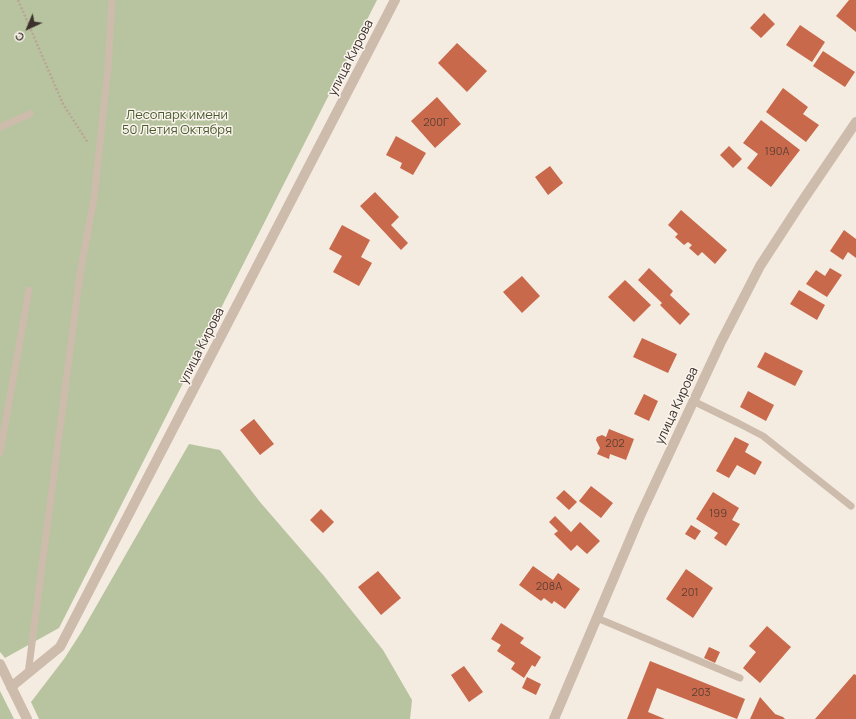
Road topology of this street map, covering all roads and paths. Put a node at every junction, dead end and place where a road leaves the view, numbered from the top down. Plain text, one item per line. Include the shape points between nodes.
1 (18, 0) edge
2 (112, 0) edge
3 (395, 0) edge
4 (30, 114) dead end
5 (856, 122) edge
6 (0, 127) edge
7 (98, 158) junction
8 (29, 290) dead end
9 (693, 401) junction
10 (0, 452) edge
11 (851, 506) dead end
12 (597, 618) junction
13 (0, 664) edge
14 (28, 674) junction
15 (740, 678) dead end
16 (11, 687) junction
17 (27, 719) edge
18 (554, 719) edge

1 - 7 path via 64,104
2 - 7 lane via 108,68
3 - 14 street, улица Кирова via 60,647
4 - 6 lane
5 - 9 street, улица Кирова via 760,266
7 - 14 lane via 94,198 80,274
8 - 10 lane
9 - 11 lane via 763,436
9 - 12 street, улица Кирова
12 - 15 lane
12 - 18 street, улица Кирова
13 - 16 street
14 - 16 street, улица Кирова
16 - 17 street

